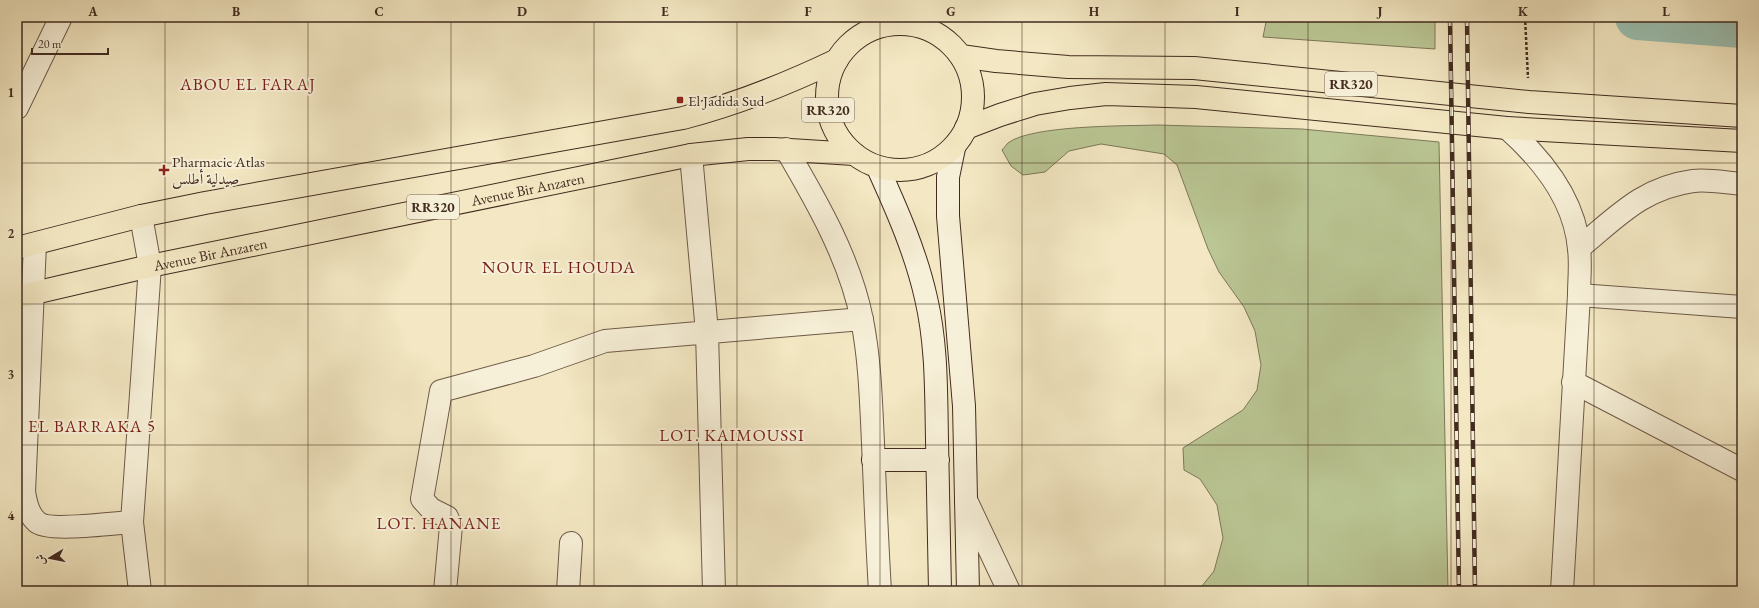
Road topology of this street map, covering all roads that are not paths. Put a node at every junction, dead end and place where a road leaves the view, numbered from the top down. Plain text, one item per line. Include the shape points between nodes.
1 (61, 17) edge
2 (873, 23) edge
3 (961, 56) junction
4 (837, 60) junction
5 (17, 108) edge
6 (1742, 116) edge
7 (966, 128) junction
8 (1506, 128) junction
9 (1742, 141) edge
10 (954, 148) junction
11 (786, 149) junction
12 (854, 154) junction
13 (691, 155) junction
14 (878, 168) junction
15 (1742, 184) edge
16 (141, 216) junction
17 (26, 246) edge
18 (1579, 248) junction
19 (150, 266) junction
20 (25, 294) edge
21 (1579, 295) junction
22 (1742, 307) edge
23 (862, 319) junction
24 (707, 332) junction
25 (1574, 382) junction
26 (873, 460) junction
27 (938, 460) junction
28 (1742, 470) edge
29 (966, 500) junction
30 (132, 522) junction
31 (571, 543) dead end
32 (140, 591) edge
33 (444, 591) edge
34 (568, 591) edge
35 (714, 591) edge
36 (880, 591) edge
37 (940, 591) edge
38 (968, 591) edge
39 (1010, 591) edge
40 (1562, 591) edge

1 - 5 street
2 - 3 highway, RR320 via 922,27 937,34
2 - 4 highway, RR320 via 846,47
3 - 6 highway, RR320 via 1054,66 1194,68 1529,102
3 - 7 highway, RR320 via 972,84 972,114
4 - 12 highway, RR320 via 827,88 829,118 843,144
4 - 16 highway, RR320 via 761,94 723,108 683,118
7 - 8 highway, RR320 via 1035,104 1106,94 1196,97
7 - 10 highway, RR320
8 - 9 highway, RR320
8 - 18 street via 1528,147 1547,169 1562,193 1573,220
10 - 14 highway, RR320 via 936,161 911,170 894,171
10 - 29 street via 948,177 948,216 964,406
11 - 12 highway, Avenue Bir Anzaren / RR320
11 - 13 highway, Avenue Bir Anzaren / RR320 via 748,149
11 - 23 street via 831,231
12 - 14 highway, RR320
13 - 19 highway, Avenue Bir Anzaren / RR320
13 - 24 street
14 - 27 street via 902,224 926,298 936,373
15 - 18 street via 1695,181 1663,187 1635,201
16 - 17 highway, RR320
16 - 19 street
17 - 20 street
18 - 21 street
19 - 20 highway, Avenue Bir Anzaren / RR320
19 - 30 street
20 - 30 street via 24,492 28,511 38,523 52,527
21 - 22 street
21 - 25 street
23 - 24 street
23 - 26 street via 868,360
24 - 33 street via 605,341 534,366 441,391 422,499 431,509 447,517 451,526
24 - 35 street
25 - 28 street
25 - 40 street
26 - 27 street
26 - 36 street
27 - 37 street
29 - 38 street
29 - 39 street
30 - 32 street
31 - 34 street

